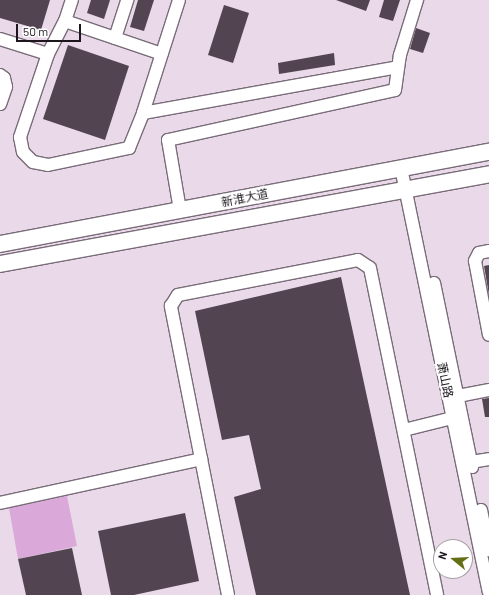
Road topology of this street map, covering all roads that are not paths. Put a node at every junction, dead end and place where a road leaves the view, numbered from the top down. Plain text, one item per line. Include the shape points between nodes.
1 (72, 0) edge
2 (127, 0) edge
3 (178, 0) edge
4 (417, 0) edge
5 (66, 21) junction
6 (115, 38) junction
7 (0, 39) edge
8 (48, 54) junction
9 (162, 54) junction
10 (398, 67) junction
11 (0, 75) edge
12 (0, 104) edge
13 (143, 113) junction
14 (489, 152) edge
15 (405, 168) junction
16 (489, 174) edge
17 (410, 189) junction
18 (180, 210) junction
19 (0, 244) edge
20 (489, 251) edge
21 (0, 264) edge
22 (489, 335) edge
23 (489, 390) edge
24 (458, 396) junction
25 (457, 417) junction
26 (404, 430) junction
27 (201, 459) junction
28 (489, 459) edge
29 (471, 462) junction
30 (0, 503) edge
31 (489, 550) edge
32 (489, 592) edge
33 (228, 595) edge
34 (437, 595) edge

1 - 5 street
2 - 6 street
3 - 9 street
4 - 10 street
5 - 6 street
5 - 8 street
6 - 9 street
7 - 8 street
8 - 13 street via 20,137 23,152 33,162 48,165 129,148
9 - 13 street
10 - 13 street
10 - 18 street via 395,90 168,140
11 - 12 street via 4,78 6,87
14 - 15 main road, 新淮大道
15 - 17 street, 萧山路
15 - 18 main road, 新淮大道
16 - 17 main road, 新淮大道
17 - 21 main road, 新淮大道
17 - 24 street, 萧山路
17 - 25 street, 萧山路
18 - 19 main road, 新淮大道
20 - 22 street via 480,253 475,261
23 - 24 street
24 - 25 street, 萧山路
25 - 26 street
25 - 29 street, 萧山路
25 - 32 street, 萧山路
26 - 27 street via 370,268 358,260 178,295 171,306
26 - 34 street
27 - 30 street
27 - 33 street
28 - 29 street
29 - 31 street, 萧山路

